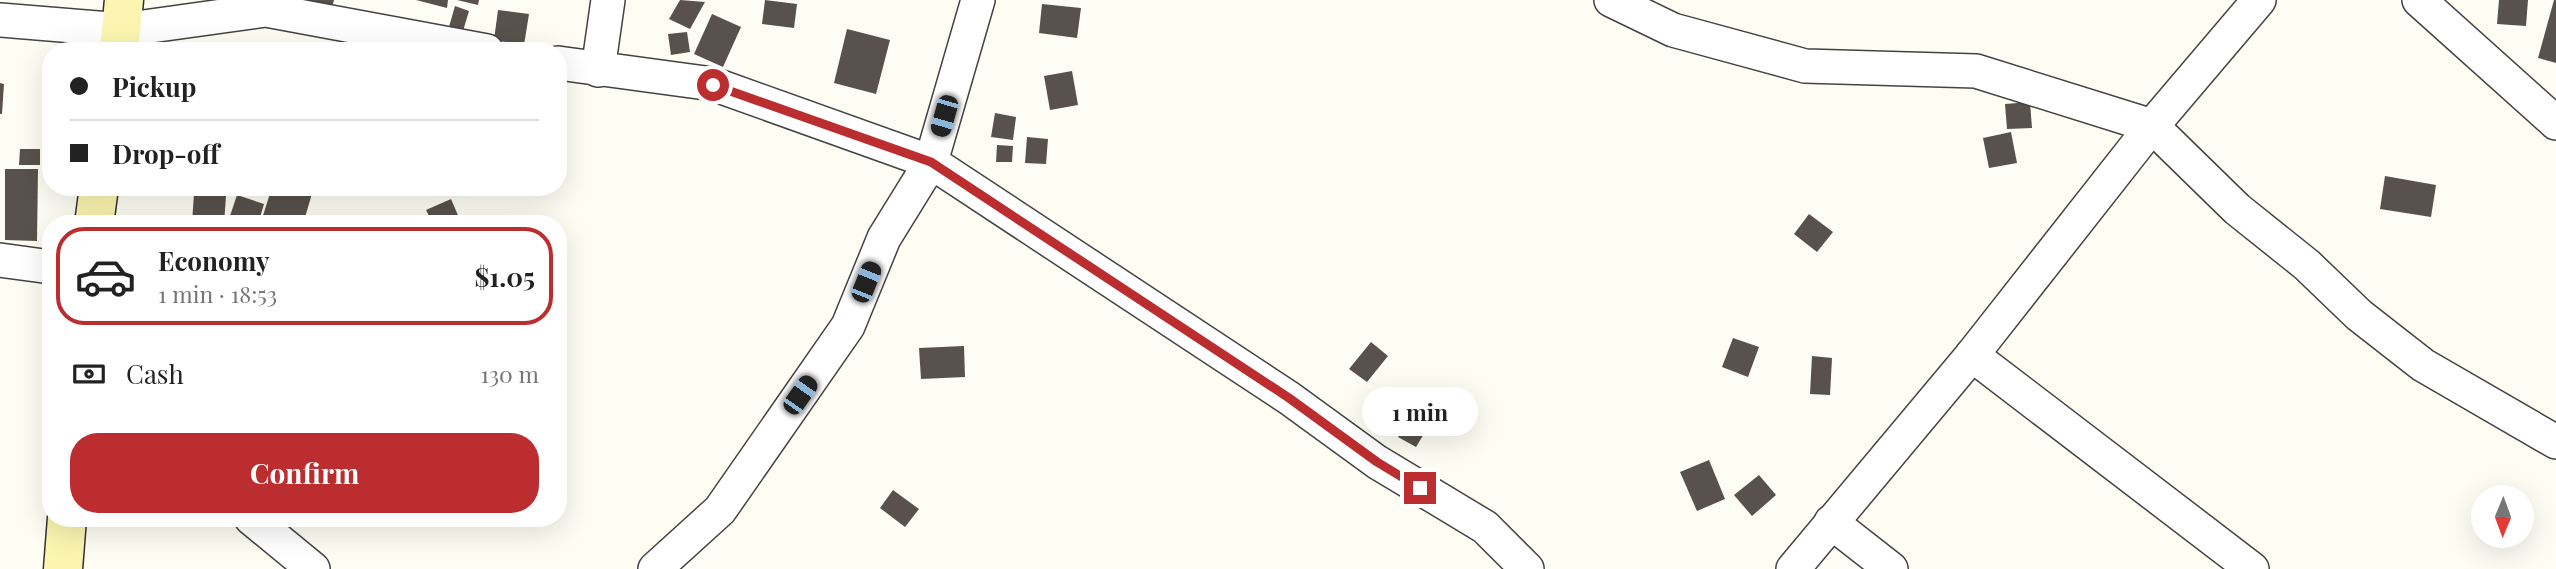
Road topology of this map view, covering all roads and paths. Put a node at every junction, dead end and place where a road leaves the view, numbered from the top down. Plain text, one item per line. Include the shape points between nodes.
1 (608, 0) edge
2 (978, 0) edge
3 (1611, 0) edge
4 (2259, 0) edge
5 (2418, 0) edge
6 (0, 20) edge
7 (122, 27) edge
8 (438, 42) edge
9 (567, 65) edge
10 (598, 70) junction
11 (2556, 123) edge
12 (2152, 126) junction
13 (931, 162) junction
14 (98, 196) edge
15 (95, 215) edge
16 (0, 260) edge
17 (42, 266) edge
18 (1972, 355) junction
19 (2556, 442) edge
20 (1831, 522) junction
21 (66, 527) edge
22 (262, 527) edge
23 (63, 569) edge
24 (313, 569) edge
25 (655, 569) edge
26 (1527, 569) edge
27 (1793, 569) edge
28 (1891, 569) edge
29 (2252, 569) edge

1 - 10 street
2 - 13 street
3 - 12 street via 1673,30 1805,66 1976,71
4 - 12 street
5 - 11 street
6 - 7 street
7 - 8 street via 266,10
9 - 10 street
10 - 13 street via 713,85
12 - 18 street
12 - 19 street via 2237,209 2307,265 2359,316 2423,365
13 - 25 street via 884,238 848,326 720,510
13 - 26 street via 1289,398 1377,462 1485,527
14 - 15 street
16 - 17 street
18 - 20 street
18 - 29 street
20 - 27 street
20 - 28 street
21 - 23 street
22 - 24 street

